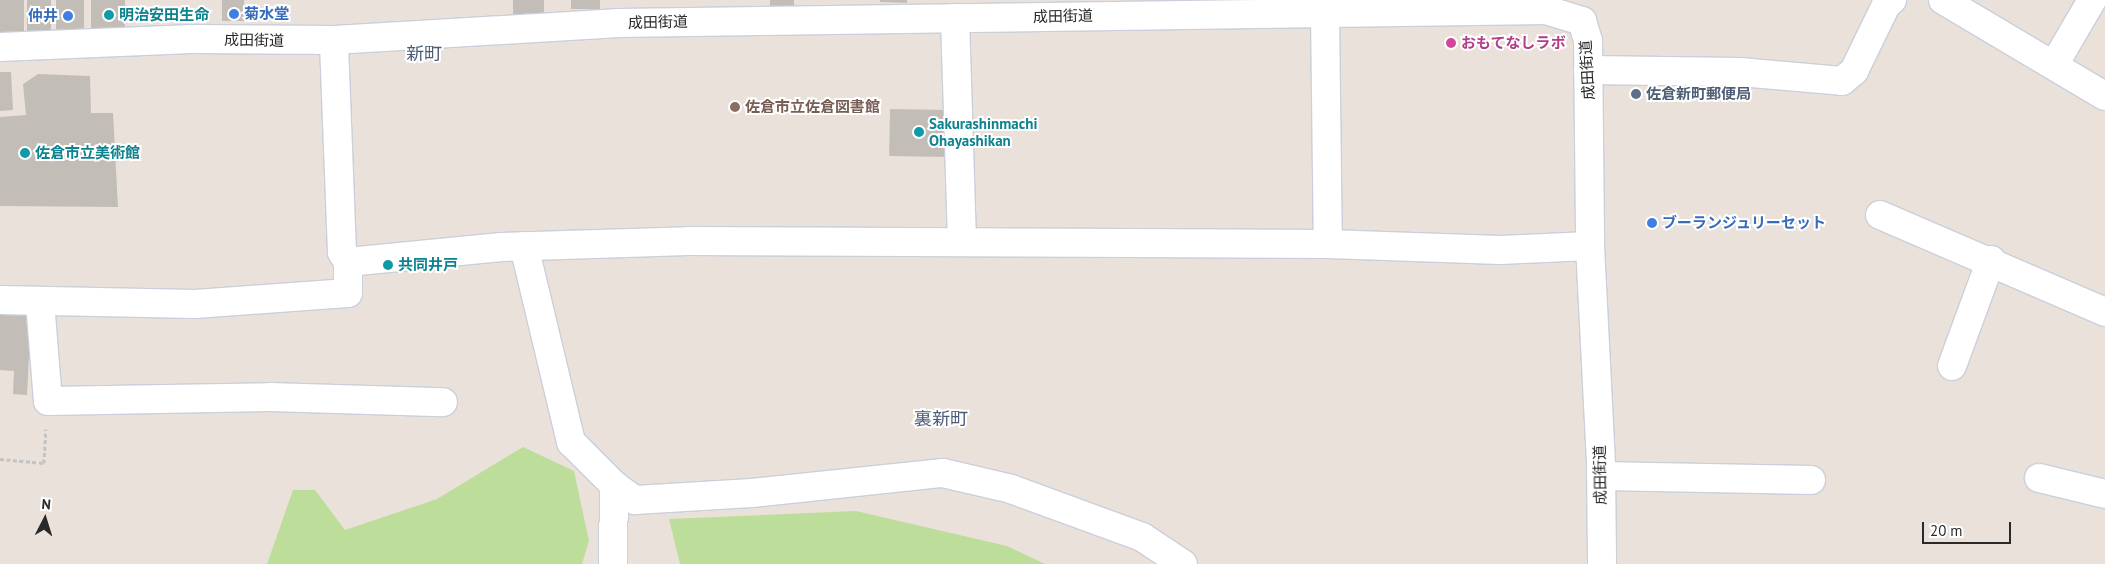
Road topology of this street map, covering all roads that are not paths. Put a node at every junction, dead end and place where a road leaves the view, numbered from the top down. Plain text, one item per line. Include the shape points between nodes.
1 (1892, 0) edge
2 (1944, 0) edge
3 (2092, 0) edge
4 (1432, 5) edge
5 (914, 10) edge
6 (619, 11) edge
7 (969, 12) edge
8 (1325, 12) junction
9 (334, 40) junction
10 (0, 47) edge
11 (2054, 64) junction
12 (1588, 70) junction
13 (2105, 96) edge
14 (1880, 215) dead end
15 (962, 242) junction
16 (1328, 244) junction
17 (524, 246) junction
18 (1590, 246) junction
19 (1991, 260) junction
20 (348, 262) junction
21 (0, 300) edge
22 (40, 302) junction
23 (2105, 312) edge
24 (1952, 366) dead end
25 (443, 402) dead end
26 (1601, 476) junction
27 (2040, 478) dead end
28 (1811, 480) dead end
29 (614, 485) junction
30 (2105, 494) edge
31 (613, 564) edge
32 (1183, 564) edge
33 (1602, 564) edge

1 - 12 street via 1886,5 1854,71 1842,81 1740,72
2 - 11 street
3 - 11 street
4 - 8 street, 成田街道
4 - 12 street, 成田街道 via 1546,10 1582,21 1588,41
5 - 6 street, 成田街道
5 - 7 street, 成田街道
6 - 9 street, 成田街道
7 - 8 street, 成田街道
7 - 15 street
8 - 16 street
9 - 10 street, 成田街道 via 192,39
9 - 20 street via 342,252
11 - 13 street
12 - 18 street, 成田街道
14 - 19 street
15 - 16 street
15 - 17 street via 688,241
16 - 18 street via 1500,250
17 - 20 street
17 - 29 street via 571,442
18 - 26 street, 成田街道
19 - 23 street
19 - 24 street
20 - 22 street via 348,293 194,304
21 - 22 street
22 - 25 street via 48,401 270,397
26 - 28 street
26 - 33 street, 成田街道
27 - 30 street
29 - 31 street
29 - 32 street via 635,500 752,493 943,473 1011,489 1142,537

